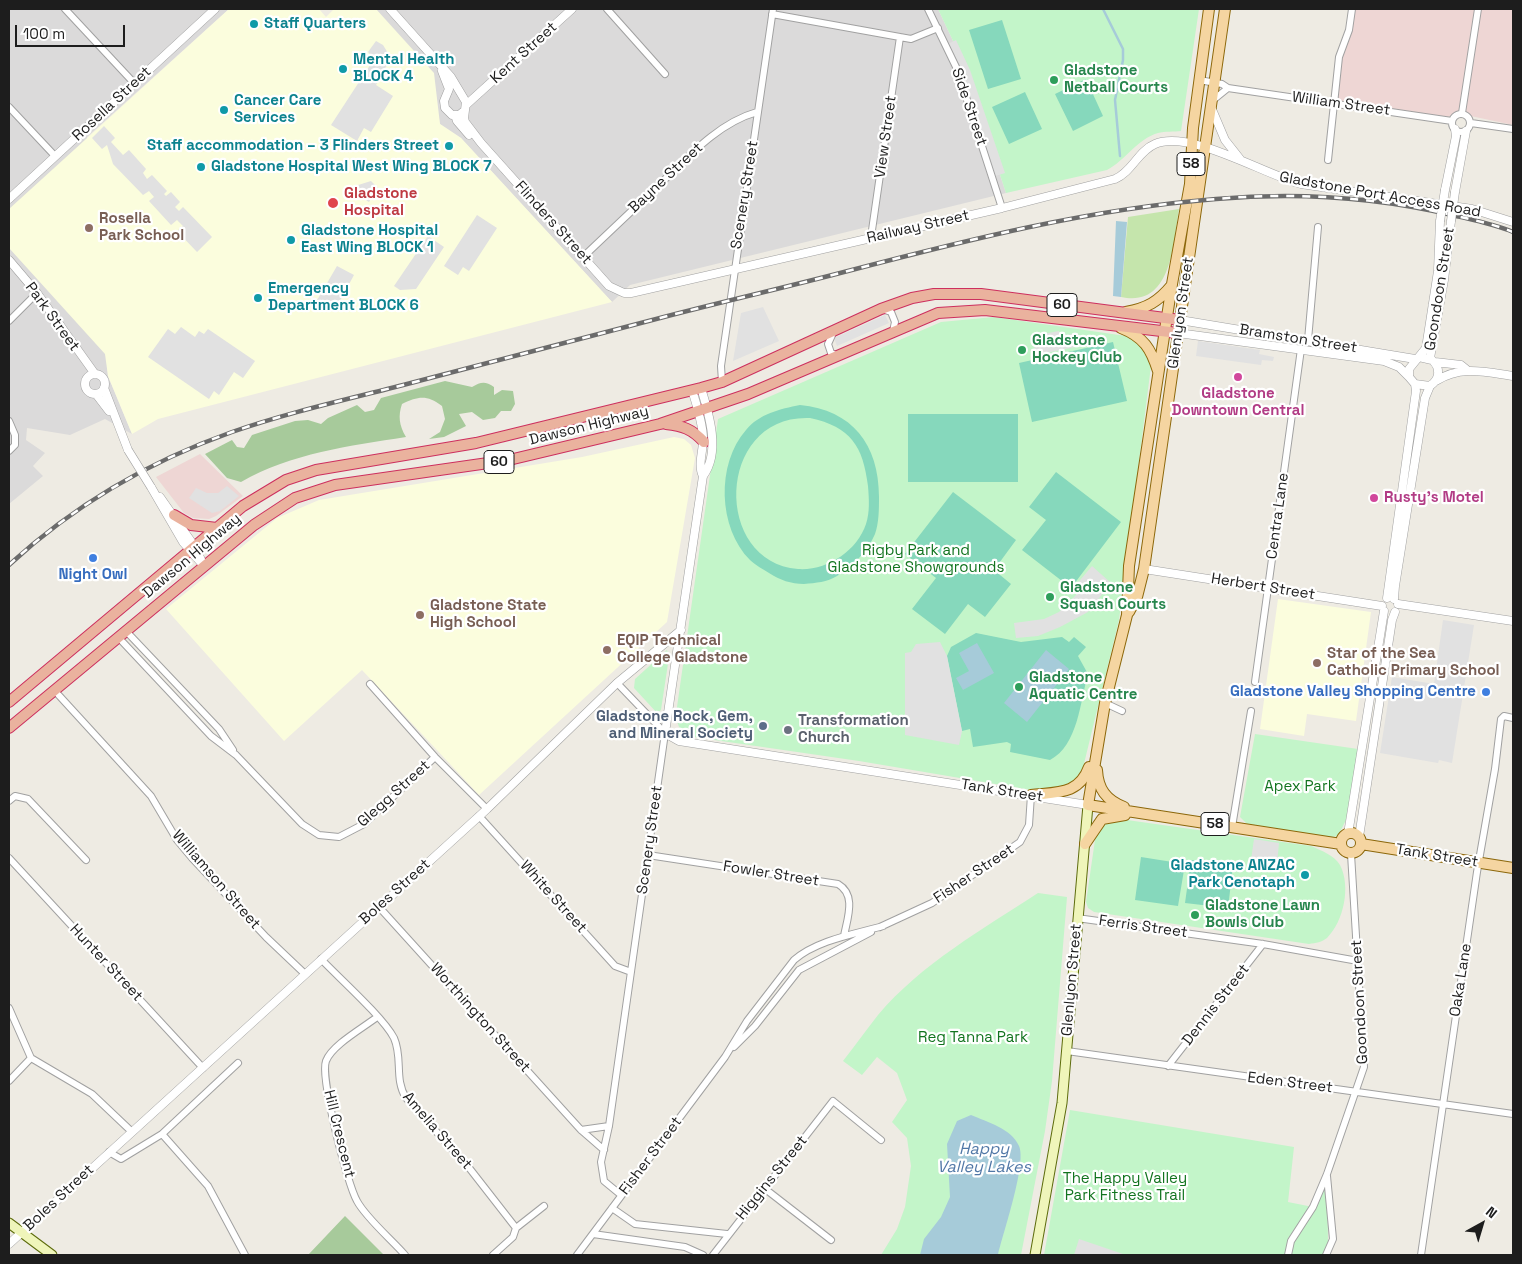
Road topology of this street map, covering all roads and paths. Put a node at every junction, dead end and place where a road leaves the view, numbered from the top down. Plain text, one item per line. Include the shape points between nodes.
1 (65, 9) edge
2 (215, 9) edge
3 (390, 9) edge
4 (572, 9) edge
5 (607, 9) edge
6 (928, 9) edge
7 (1210, 9) edge
8 (1225, 9) edge
9 (1352, 9) edge
10 (1478, 9) edge
11 (772, 11) edge
12 (938, 28) junction
13 (900, 37) junction
14 (438, 62) junction
15 (665, 74) dead end
16 (1199, 80) junction
17 (1214, 82) junction
18 (134, 83) junction
19 (1228, 88) junction
20 (446, 98) junction
21 (464, 102) junction
22 (1334, 103) junction
23 (1211, 104) junction
24 (9, 107) edge
25 (757, 112) junction
26 (1462, 114) junction
27 (455, 115) junction
28 (1470, 123) junction
29 (1454, 125) junction
30 (1513, 129) edge
31 (1466, 131) junction
32 (481, 143) junction
33 (1192, 144) junction
34 (1205, 147) junction
35 (55, 156) junction
36 (1328, 160) dead end
37 (1245, 164) junction
38 (9, 198) edge
39 (1002, 208) junction
40 (1513, 222) edge
41 (1318, 227) dead end
42 (871, 237) junction
43 (583, 256) junction
44 (9, 260) edge
45 (734, 269) junction
46 (1172, 284) junction
47 (37, 293) junction
48 (631, 293) joint
49 (882, 309) junction
50 (1125, 312) junction
51 (1167, 318) junction
52 (1180, 320) junction
53 (9, 321) edge
54 (1109, 324) junction
55 (893, 331) junction
56 (1165, 331) junction
57 (1178, 332) junction
58 (833, 333) junction
59 (1308, 340) junction
60 (1300, 349) junction
61 (76, 350) junction
62 (836, 355) junction
63 (1417, 358) junction
64 (1432, 360) junction
65 (1466, 369) junction
66 (95, 374) junction
67 (1159, 374) junction
68 (1513, 376) edge
69 (1410, 377) junction
70 (87, 378) junction
71 (722, 382) junction
72 (1433, 383) junction
73 (1415, 384) junction
74 (104, 388) junction
75 (696, 389) junction
76 (96, 394) junction
77 (703, 410) junction
78 (113, 417) junction
79 (9, 421) edge
80 (660, 424) junction
81 (704, 442) junction
82 (9, 450) edge
83 (703, 476) junction
84 (151, 487) junction
85 (174, 515) junction
86 (217, 528) junction
87 (192, 549) junction
88 (204, 566) junction
89 (1144, 569) junction
90 (1268, 588) junction
91 (1394, 603) junction
92 (1383, 608) junction
93 (1127, 615) junction
94 (1513, 621) edge
95 (680, 630) junction
96 (122, 634) junction
97 (1255, 682) dead end
98 (370, 684) dead end
99 (617, 684) junction
100 (54, 690) junction
101 (9, 702) edge
102 (1105, 703) junction
103 (1122, 711) dead end
104 (1250, 712) dead end
105 (1513, 718) edge
106 (9, 728) edge
107 (665, 734) junction
108 (1096, 747) junction
109 (236, 755) junction
110 (435, 757) junction
111 (1031, 795) junction
112 (9, 801) edge
113 (1088, 806) junction
114 (486, 809) junction
115 (1141, 814) junction
116 (479, 816) junction
117 (1232, 827) junction
118 (1356, 838) junction
119 (1085, 844) junction
120 (1341, 844) junction
121 (1351, 854) junction
122 (648, 855) junction
123 (9, 858) edge
124 (86, 860) dead end
125 (1480, 862) junction
126 (1513, 868) edge
127 (379, 907) junction
128 (1077, 918) junction
129 (883, 926) junction
130 (844, 936) junction
131 (1263, 944) junction
132 (320, 959) junction
133 (1358, 960) junction
134 (631, 972) junction
135 (304, 974) junction
136 (9, 1008) edge
137 (377, 1017) junction
138 (1067, 1051) junction
139 (725, 1057) junction
140 (32, 1058) junction
141 (238, 1063) dead end
142 (1168, 1066) junction
143 (203, 1068) junction
144 (9, 1081) edge
145 (1358, 1091) junction
146 (1442, 1104) junction
147 (1513, 1114) edge
148 (609, 1126) junction
149 (581, 1130) junction
150 (131, 1131) junction
151 (162, 1134) junction
152 (881, 1140) dead end
153 (604, 1150) junction
154 (109, 1152) junction
155 (1327, 1174) junction
156 (764, 1188) junction
157 (621, 1195) junction
158 (544, 1206) dead end
159 (612, 1208) junction
160 (9, 1223) edge
161 (516, 1228) junction
162 (21, 1233) junction
163 (593, 1234) junction
164 (727, 1234) junction
165 (831, 1240) dead end
166 (9, 1244) edge
167 (52, 1255) edge
168 (245, 1255) edge
169 (405, 1255) edge
170 (494, 1255) edge
171 (577, 1255) edge
172 (703, 1255) edge
173 (713, 1255) edge
174 (1035, 1255) edge
175 (1288, 1255) edge
176 (1326, 1255) edge
177 (1422, 1255) edge

1 - 18 street
2 - 18 street, Rosella Street
3 - 14 street, Flinders Street
4 - 21 street, Kent Street via 476,97
5 - 15 street
6 - 12 street, Side Street
7 - 16 main road, Glenlyon Street / 58
8 - 17 main road, Glenlyon Street / 58
9 - 22 street via 1349,30 1339,57
10 - 26 street
11 - 13 street
11 - 25 street, Scenery Street
12 - 13 street via 912,39
12 - 39 street, Side Street via 957,69
13 - 42 street, View Street
14 - 20 street, Flinders Street via 450,89
14 - 21 street, Flinders Street via 451,77
16 - 17 street, William Street
16 - 33 main road, Glenlyon Street / 58
17 - 19 street, William Street
17 - 23 main road, Glenlyon Street / 58
18 - 35 street, Rosella Street
19 - 22 street, William Street
19 - 23 street
20 - 21 street via 452,94
20 - 27 street, Flinders Street via 445,108 449,114
21 - 27 street
21 - 32 street, Flinders Street via 466,122
22 - 29 street, William Street
22 - 36 street
23 - 34 main road, Glenlyon Street / 58
23 - 37 street via 1228,146
24 - 35 street
25 - 43 street, Bayne Street via 728,124 694,151
25 - 45 street, Scenery Street
26 - 28 street via 1469,118
26 - 29 street via 1457,115
27 - 32 street, Flinders Street via 470,136
28 - 30 street
28 - 31 street
29 - 31 street
29 - 63 street, Goondoon Street, bridge via 1456,136 1440,221 1438,271 1426,348
31 - 64 street, Goondoon Street, bridge
32 - 43 street, Flinders Street
33 - 34 street, Gladstone Port Access Road
33 - 39 street, Railway Street via 1155,144 1121,176
33 - 46 main road, Glenlyon Street / 58 via 1190,184
34 - 37 street, Gladstone Port Access Road
34 - 52 main road, Glenlyon Street / 58
35 - 38 street, Rosella Street
37 - 40 street, Gladstone Port Access Road via 1301,184 1472,209
39 - 42 street, Railway Street
41 - 59 street
42 - 45 street, Railway Street
43 - 48 street, Flinders Street via 609,286
44 - 47 street, Park Street
45 - 48 street, Railway Street
45 - 71 street, Scenery Street via 721,366
46 - 50 main road via 1156,302
46 - 51 main road, Glenlyon Street / 58
47 - 53 street
47 - 61 street, Park Street
49 - 50 highway, Dawson Highway / 60 via 912,298 957,293
49 - 55 street via 891,312 895,322
49 - 58 highway, Dawson Highway / 60
50 - 51 highway, Dawson Highway / 60
51 - 52 highway, Dawson Highway / 60
51 - 56 main road, Glenlyon Street / 58
52 - 57 main road, Glenlyon Street / 58
52 - 59 street, Bramston Street
54 - 55 highway, Dawson Highway / 60 via 960,310 938,313
54 - 56 highway, Dawson Highway / 60
54 - 67 main road, 60 via 1141,338 1152,353
55 - 62 highway, Dawson Highway / 60
56 - 57 highway, Dawson Highway / 60
56 - 67 main road, Glenlyon Street / 58
57 - 60 street, Bramston Street
57 - 89 main road, Glenlyon Street / 58
58 - 62 street via 828,344
58 - 71 highway, Dawson Highway / 60
59 - 63 street, Bramston Street
60 - 69 street, Bramston Street via 1384,361
60 - 90 street, Centra Lane
61 - 66 street, Park Street
61 - 70 street
62 - 77 highway, Dawson Highway / 60
63 - 64 street
63 - 69 street via 1409,369
64 - 65 street via 1461,365
64 - 72 street via 1438,369
65 - 68 street
65 - 72 street
66 - 70 street
66 - 74 street via 103,379
67 - 93 main road, Glenlyon Street / 58 via 1130,566
69 - 73 street
70 - 76 street via 87,390
71 - 75 highway, Dawson Highway / 60
72 - 73 street
72 - 91 street via 1425,398 1394,586
73 - 91 street
74 - 76 street
74 - 78 street
75 - 77 street, Scenery Street
75 - 86 highway, Dawson Highway / 60 via 476,444 300,474 256,497
76 - 78 street
77 - 80 highway, Dawson Highway / 60
77 - 81 street, Scenery Street
77 - 83 street, Scenery Street via 712,439 708,470
78 - 84 street, bridge via 128,450
79 - 82 street via 15,445
80 - 81 highway via 685,427
80 - 88 highway, Dawson Highway / 60 via 509,460 322,488 270,512
81 - 83 street, Scenery Street via 700,469
83 - 95 street, Scenery Street
84 - 85 street
84 - 87 street
85 - 86 highway via 191,525
85 - 87 street
86 - 87 highway, Dawson Highway / 60
87 - 88 street
87 - 101 highway, Dawson Highway / 60
88 - 96 highway, Dawson Highway / 60
89 - 90 street, Herbert Street
89 - 93 main road, Glenlyon Street / 58 via 1137,597
90 - 92 street, Herbert Street
90 - 97 street, Centra Lane
91 - 92 street
91 - 92 street, Herbert Street via 1389,614
91 - 94 street
91 - 118 street
92 - 118 street
93 - 102 main road, Glenlyon Street / 58
95 - 99 street, Boles Street
95 - 107 street, Scenery Street
96 - 100 highway, Dawson Highway / 60
96 - 109 street, Glegg Street via 211,736
96 - 109 street, Glegg Street via 219,728
98 - 110 street
99 - 107 street
99 - 114 street, Boles Street
100 - 106 highway, Dawson Highway / 60
100 - 135 street, Williamson Street via 151,796 177,840 192,858
102 - 103 street
102 - 108 main road, Glenlyon Street / 58
104 - 117 street
105 - 125 street, Oaka Lane via 1504,716 1501,719
107 - 111 street, Tank Street via 679,740
107 - 122 street, Scenery Street
108 - 111 main road via 1080,784 1061,792
108 - 113 main road, Glenlyon Street / 58
108 - 115 main road via 1101,792 1116,804
109 - 110 street, Glegg Street via 302,824 319,835 331,837 350,833 364,824
110 - 114 street
111 - 113 street, Tank Street
111 - 129 street, Fisher Street via 1029,825 1020,842 932,903
112 - 124 street via 15,796 28,800
113 - 115 main road, Tank Street / 58
113 - 119 main road, Glenlyon Street
114 - 116 street, Boles Street
115 - 117 main road, Tank Street / 58
115 - 119 main road via 1102,819
116 - 127 street, Boles Street
116 - 134 street, White Street via 615,966
117 - 120 main road, Tank Street / 58
118 - 120 main road via 1344,837
118 - 121 main road via 1359,850
118 - 125 main road, Tank Street
119 - 128 main road, Glenlyon Street
120 - 121 main road via 1343,850
121 - 133 street, Goondoon Street
122 - 130 street, Fowler Street via 838,884 850,899
122 - 134 street, Scenery Street
123 - 143 street, Hunter Street
125 - 126 main road, Tank Street
125 - 146 street, Oaka Lane
127 - 132 street, Boles Street
127 - 149 street, Worthington Street
128 - 131 street, Ferris Street
128 - 138 main road, Glenlyon Street
129 - 130 street, Fisher Street
129 - 139 street, Fisher Street via 799,970 755,1026
130 - 139 street, Fisher Street via 794,960 747,1021
131 - 133 street, Ferris Street
131 - 142 street, Dennis Street
132 - 135 street, Boles Street
132 - 137 street, Amelia Street
133 - 145 street, Goondoon Street via 1364,1067
134 - 148 street, Scenery Street
135 - 143 street, Boles Street
136 - 140 street
137 - 161 street, Amelia Street via 394,1038 399,1084 406,1098 470,1169
137 - 169 street, Hill Crescent via 332,1051 326,1060 324,1075 357,1201
138 - 142 street, Eden Street
138 - 174 main road, Glenlyon Street via 1059,1128
139 - 157 street, Fisher Street
140 - 144 street
140 - 150 street via 92,1094
141 - 151 street
142 - 145 street, Eden Street
143 - 150 street, Boles Street
145 - 146 street, Eden Street
145 - 155 street, Goondoon Street
146 - 147 street, Eden Street
146 - 177 street, Oaka Lane
148 - 149 street
148 - 153 street, Scenery Street
149 - 153 street, Worthington Street
150 - 154 street, Boles Street
151 - 154 street via 121,1159
151 - 168 street via 208,1186
152 - 156 street, Higgins Street via 833,1101
153 - 157 street, Scenery Street via 602,1174 609,1187
154 - 162 street, Boles Street
155 - 175 street, Goondoon Street via 1313,1207 1291,1241
155 - 176 street, Goondoon Street via 1333,1239
156 - 164 street, Higgins Street
156 - 165 street
157 - 159 street, Fisher Street
158 - 161 street
159 - 163 street, Fisher Street
159 - 164 street via 635,1224
160 - 162 main road
161 - 170 street via 513,1238
162 - 166 street, Boles Street
162 - 167 main road
163 - 171 street, Fisher Street
163 - 172 street via 685,1246
164 - 173 street, Higgins Street

